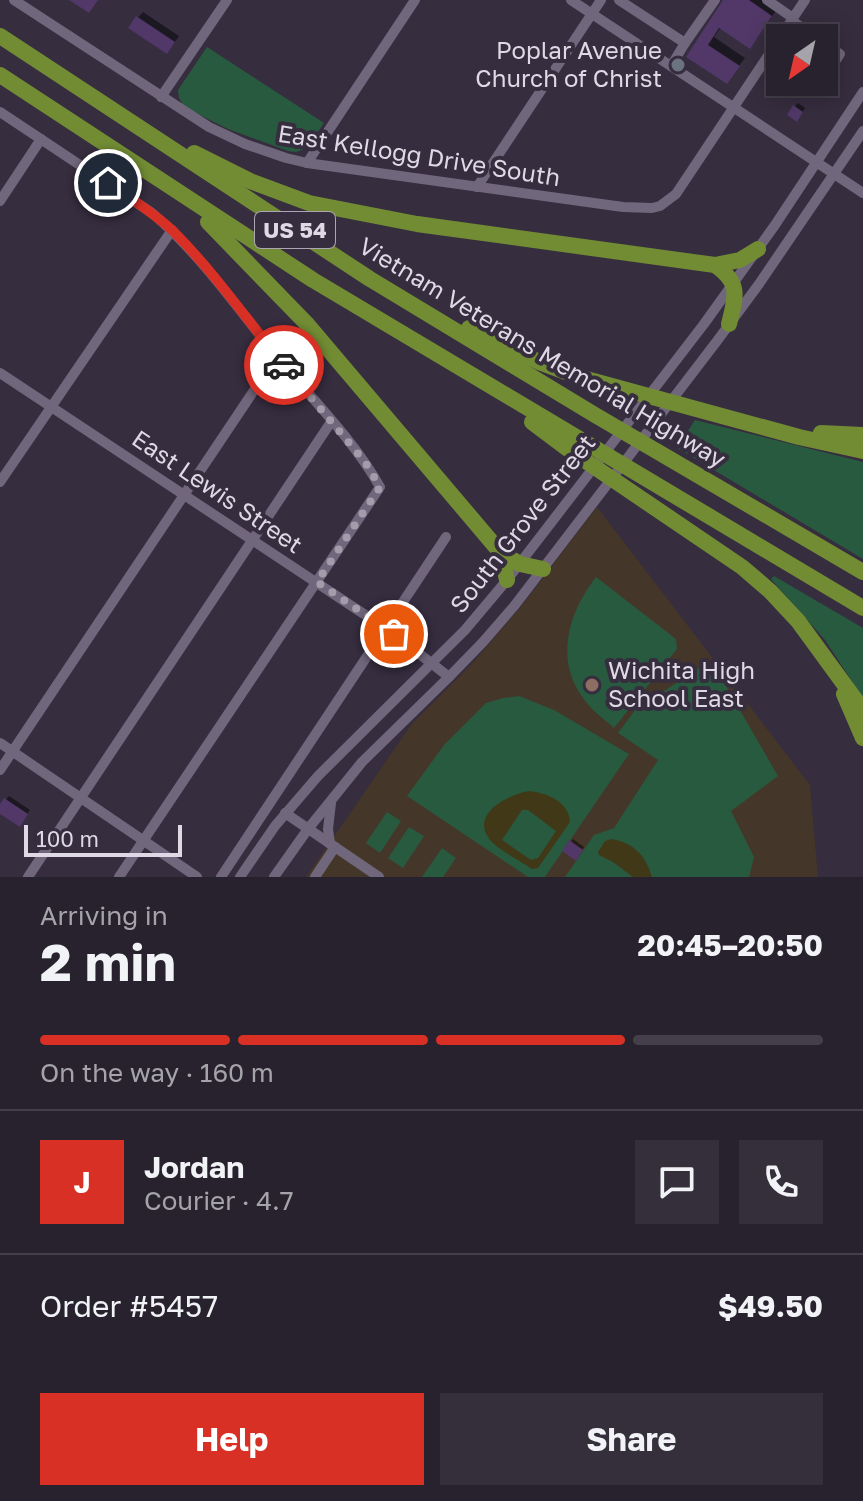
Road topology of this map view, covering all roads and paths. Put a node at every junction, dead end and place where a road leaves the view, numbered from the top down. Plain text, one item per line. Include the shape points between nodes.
1 (227, 0) edge
2 (415, 0) edge
3 (571, 0) edge
4 (601, 0) edge
5 (619, 0) edge
6 (715, 0) edge
7 (767, 0) edge
8 (805, 0) edge
9 (19, 1) edge
10 (592, 14) junction
11 (793, 19) junction
12 (790, 24) edge
13 (799, 24) edge
14 (0, 36) edge
15 (685, 43) junction
16 (766, 63) edge
17 (671, 66) junction
18 (0, 75) edge
19 (863, 92) edge
20 (161, 97) junction
21 (733, 108) junction
22 (0, 112) edge
23 (132, 122) junction
24 (863, 131) edge
25 (41, 139) junction
26 (307, 163) junction
27 (816, 163) junction
28 (148, 172) junction
29 (834, 174) junction
30 (477, 187) junction
31 (862, 192) edge
32 (0, 201) edge
33 (172, 230) junction
34 (758, 249) junction
35 (715, 265) junction
36 (370, 279) junction
37 (734, 283) junction
38 (729, 324) junction
39 (277, 356) junction
40 (0, 373) edge
41 (51, 406) junction
42 (331, 422) junction
43 (761, 426) junction
44 (863, 435) edge
45 (573, 444) junction
46 (863, 451) edge
47 (0, 482) edge
48 (183, 494) junction
49 (446, 537) dead end
50 (253, 540) junction
51 (501, 553) junction
52 (520, 564) junction
53 (543, 569) junction
54 (863, 572) edge
55 (507, 580) junction
56 (317, 582) junction
57 (863, 608) edge
58 (385, 628) junction
59 (432, 663) junction
60 (832, 667) junction
61 (449, 677) junction
62 (863, 710) edge
63 (863, 738) edge
64 (0, 743) edge
65 (13, 751) junction
66 (0, 770) edge
67 (81, 798) junction
68 (332, 798) junction
69 (285, 813) junction
70 (308, 829) junction
71 (144, 840) junction
72 (332, 846) junction
73 (28, 877) edge
74 (119, 877) edge
75 (197, 877) edge
76 (221, 877) edge
77 (240, 877) edge
78 (274, 877) edge
79 (315, 877) edge
80 (379, 877) edge

1 - 20 street
2 - 26 street
3 - 10 street
4 - 10 street
5 - 15 street
6 - 15 street
7 - 11 street
8 - 11 street
9 - 20 street, East Kellogg Drive South
10 - 17 street
10 - 30 street
11 - 12 street
11 - 13 street
14 - 23 highway, Vietnam Veterans Memorial Highway / US 54
15 - 17 street
16 - 21 street
17 - 21 street
18 - 28 highway, US 54
19 - 27 street, South Grove Street
20 - 26 street, East Kellogg Drive South via 226,136
21 - 27 street
21 - 30 street, East Kellogg Drive South via 676,194 652,208
22 - 25 street
23 - 35 highway via 250,181 309,203 417,224
23 - 36 highway, Vietnam Veterans Memorial Highway / US 54
24 - 29 street, South Grove Street
25 - 32 street
25 - 33 street
26 - 30 street, East Kellogg Drive South
27 - 29 street
27 - 34 street, South Grove Street
28 - 45 highway, US 54
28 - 51 highway via 218,230 306,323
29 - 31 street
29 - 38 street, South Grove Street
33 - 39 street
33 - 41 street
34 - 35 highway via 740,260
34 - 37 street, South Grove Street
35 - 37 highway
36 - 43 highway via 539,362
36 - 54 highway, Vietnam Veterans Memorial Highway / US 54
37 - 38 highway
37 - 52 street, South Grove Street
38 - 53 street, South Grove Street
39 - 42 street
39 - 48 street
40 - 41 street, East Lewis Street
41 - 47 street
41 - 48 street, East Lewis Street
42 - 50 street
42 - 56 street via 380,487
43 - 44 highway
43 - 46 highway
45 - 57 highway via 653,483
45 - 60 highway via 770,591
48 - 50 street, East Lewis Street
48 - 65 street
49 - 58 street
50 - 56 street, East Lewis Street
50 - 67 street
51 - 52 highway
51 - 55 highway
52 - 53 highway
52 - 55 street, South Grove Street
53 - 61 street, South Grove Street
55 - 59 street, South Grove Street
56 - 58 street, East Lewis Street
56 - 71 street
58 - 59 street, East Lewis Street
58 - 76 street
59 - 61 street, East Lewis Street
59 - 69 street, South Grove Street
60 - 62 highway
60 - 63 highway
61 - 68 street, South Grove Street
64 - 65 street
65 - 66 street
65 - 67 street
67 - 71 street
67 - 73 street
68 - 70 street, South Grove Street
68 - 72 street
69 - 70 street
69 - 77 street, South Grove Street
70 - 72 street
70 - 78 street, South Grove Street
71 - 74 street
71 - 75 street
72 - 79 street
72 - 80 street

